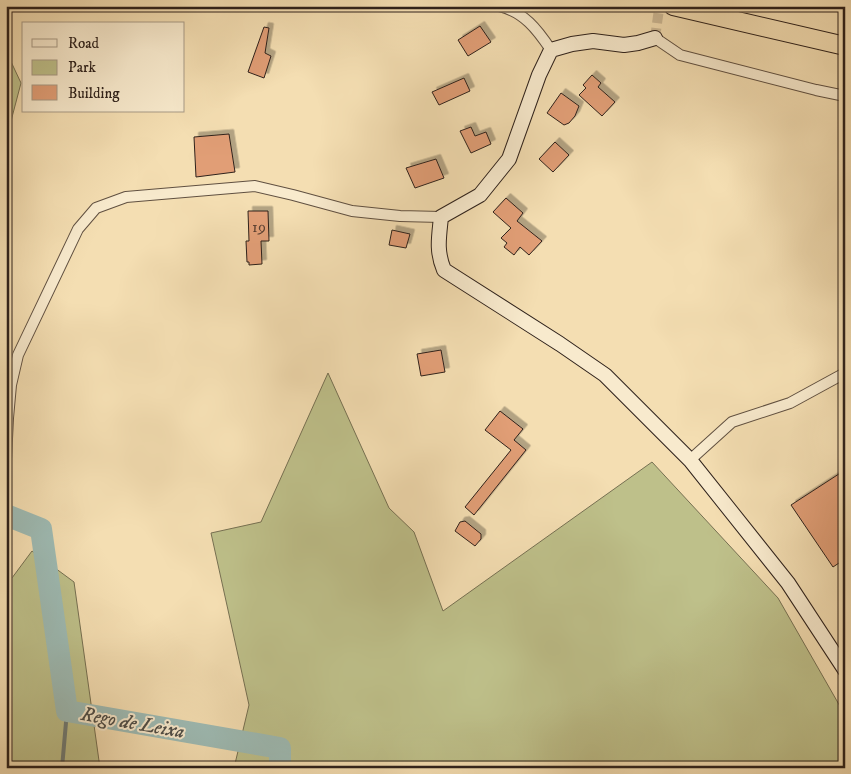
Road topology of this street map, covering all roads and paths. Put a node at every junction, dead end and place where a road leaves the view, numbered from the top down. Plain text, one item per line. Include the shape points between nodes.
1 (499, 6) edge
2 (673, 6) edge
3 (654, 38) joint
4 (845, 46) edge
5 (551, 50) junction
6 (845, 96) edge
7 (441, 217) junction
8 (845, 373) edge
9 (6, 459) edge
10 (690, 460) junction
11 (845, 670) edge

1 - 5 street via 524,17
2 - 4 highway
3 - 5 street via 638,44 593,41
3 - 6 street via 680,55
5 - 7 street via 509,159 480,195
7 - 9 street via 352,211 254,186 126,197 96,208 78,229 18,355 11,384
7 - 10 street via 438,244 444,270 605,375
8 - 10 street via 790,403 732,422
10 - 11 street via 788,583

